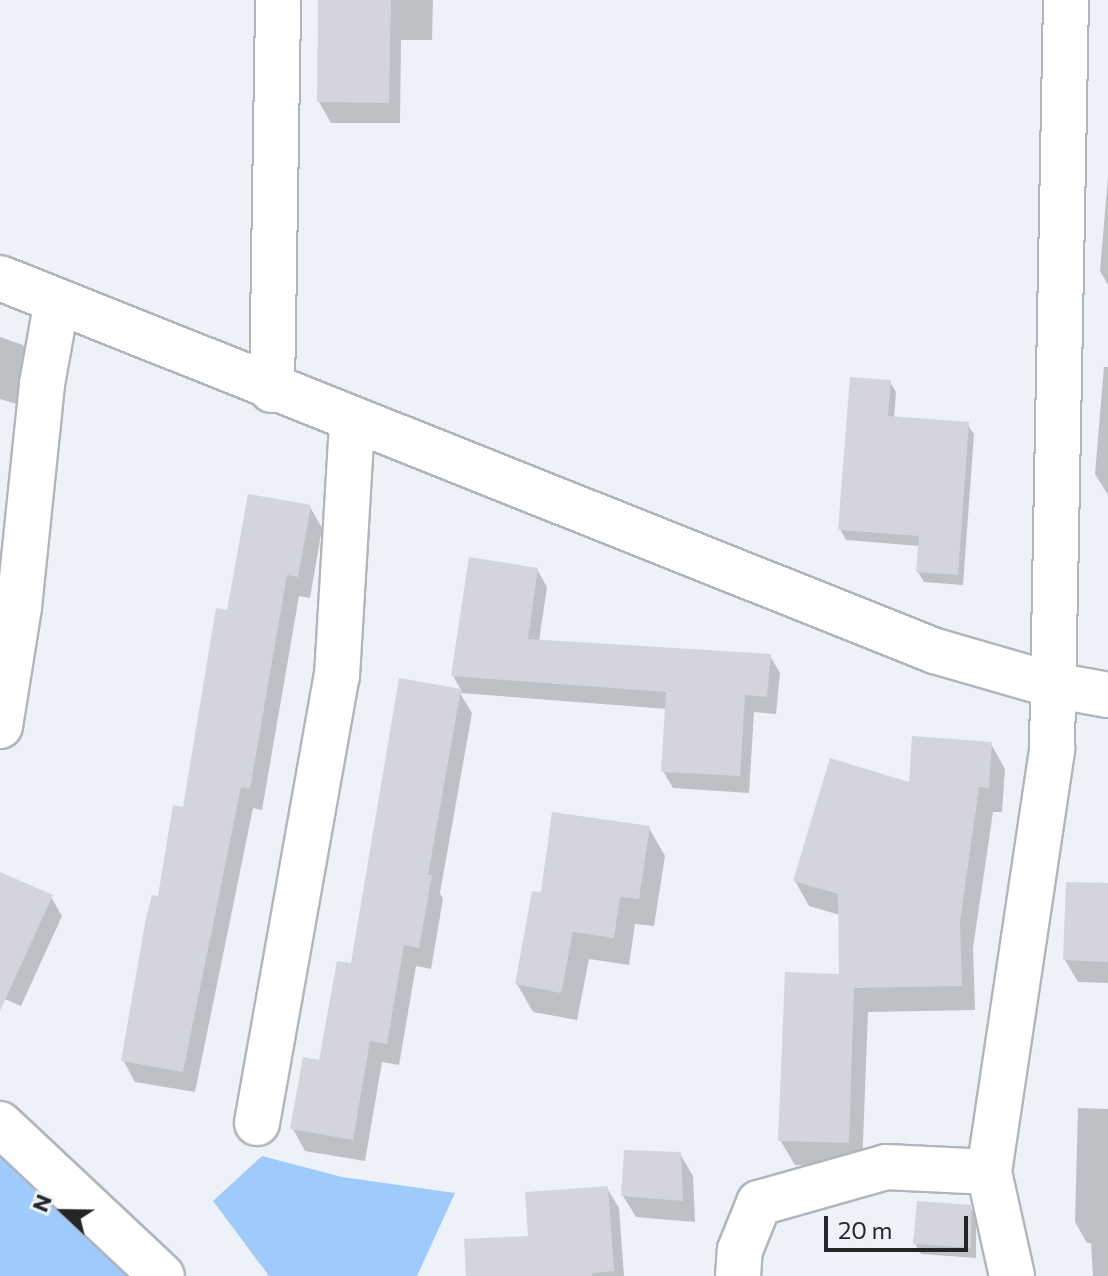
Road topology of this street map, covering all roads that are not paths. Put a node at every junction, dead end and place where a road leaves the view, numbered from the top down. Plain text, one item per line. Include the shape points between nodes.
1 (278, 0) edge
2 (1066, 0) edge
3 (0, 278) edge
4 (57, 301) junction
5 (272, 390) junction
6 (352, 421) junction
7 (1053, 685) junction
8 (1108, 695) edge
9 (0, 726) edge
10 (257, 1123) dead end
11 (0, 1124) edge
12 (989, 1172) junction
13 (162, 1276) edge
14 (738, 1276) edge
15 (1012, 1276) edge

1 - 5 street
2 - 7 street
3 - 4 street
4 - 5 street
4 - 9 street
5 - 6 street
6 - 7 street via 935,651
6 - 10 street via 337,676
7 - 8 street
7 - 12 street via 1052,749
11 - 13 street
12 - 14 street via 886,1167 759,1203 740,1250
12 - 15 street

